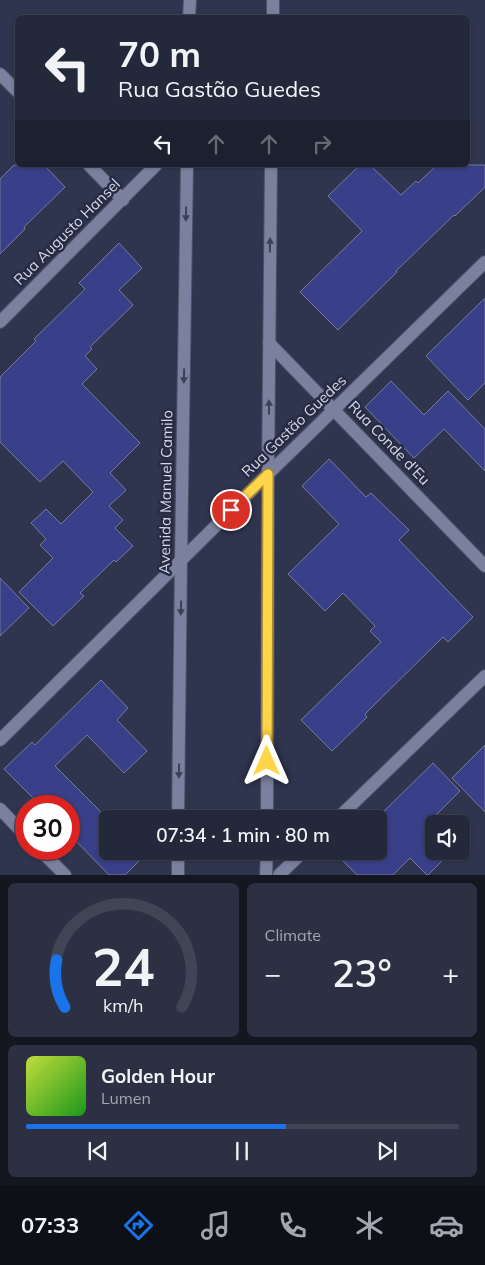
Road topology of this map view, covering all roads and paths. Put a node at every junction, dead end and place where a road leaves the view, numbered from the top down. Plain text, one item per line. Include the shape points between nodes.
1 (190, 0) edge
2 (273, 0) edge
3 (189, 15) edge
4 (273, 15) edge
5 (0, 74) edge
6 (15, 89) edge
7 (91, 167) edge
8 (154, 167) edge
9 (187, 167) edge
10 (271, 167) edge
11 (123, 200) junction
12 (485, 262) edge
13 (0, 322) edge
14 (269, 343) junction
15 (334, 410) junction
16 (268, 474) junction
17 (181, 559) junction
18 (485, 566) edge
19 (485, 676) edge
20 (0, 740) edge
21 (0, 809) edge
22 (178, 810) edge
23 (267, 810) edge
24 (347, 810) edge
25 (15, 825) edge
26 (50, 860) edge
27 (178, 860) edge
28 (266, 860) edge
29 (295, 860) edge
30 (65, 875) edge
31 (178, 875) edge
32 (266, 875) edge
33 (279, 875) edge

1 - 3 street
2 - 4 street
5 - 6 street
7 - 11 street
8 - 11 street, Rua Augusto Hansel
9 -> 17 street, Avenida Manuel Camilo
14 -> 10 street
11 - 13 street, Rua Augusto Hansel
12 - 15 street, Rua Gastão Guedes
14 - 15 street, Rua Conde d'Eu
16 -> 14 street
15 - 16 street, Rua Gastão Guedes
15 - 18 street, Rua Conde d'Eu
16 - 17 street, Rua Gastão Guedes
16 - 23 street
17 - 20 street, Rua Gastão Guedes
17 -> 22 street, Avenida Manuel Camilo
19 - 24 street
21 - 25 street
26 - 30 street
27 - 31 street
28 - 32 street
29 - 33 street

